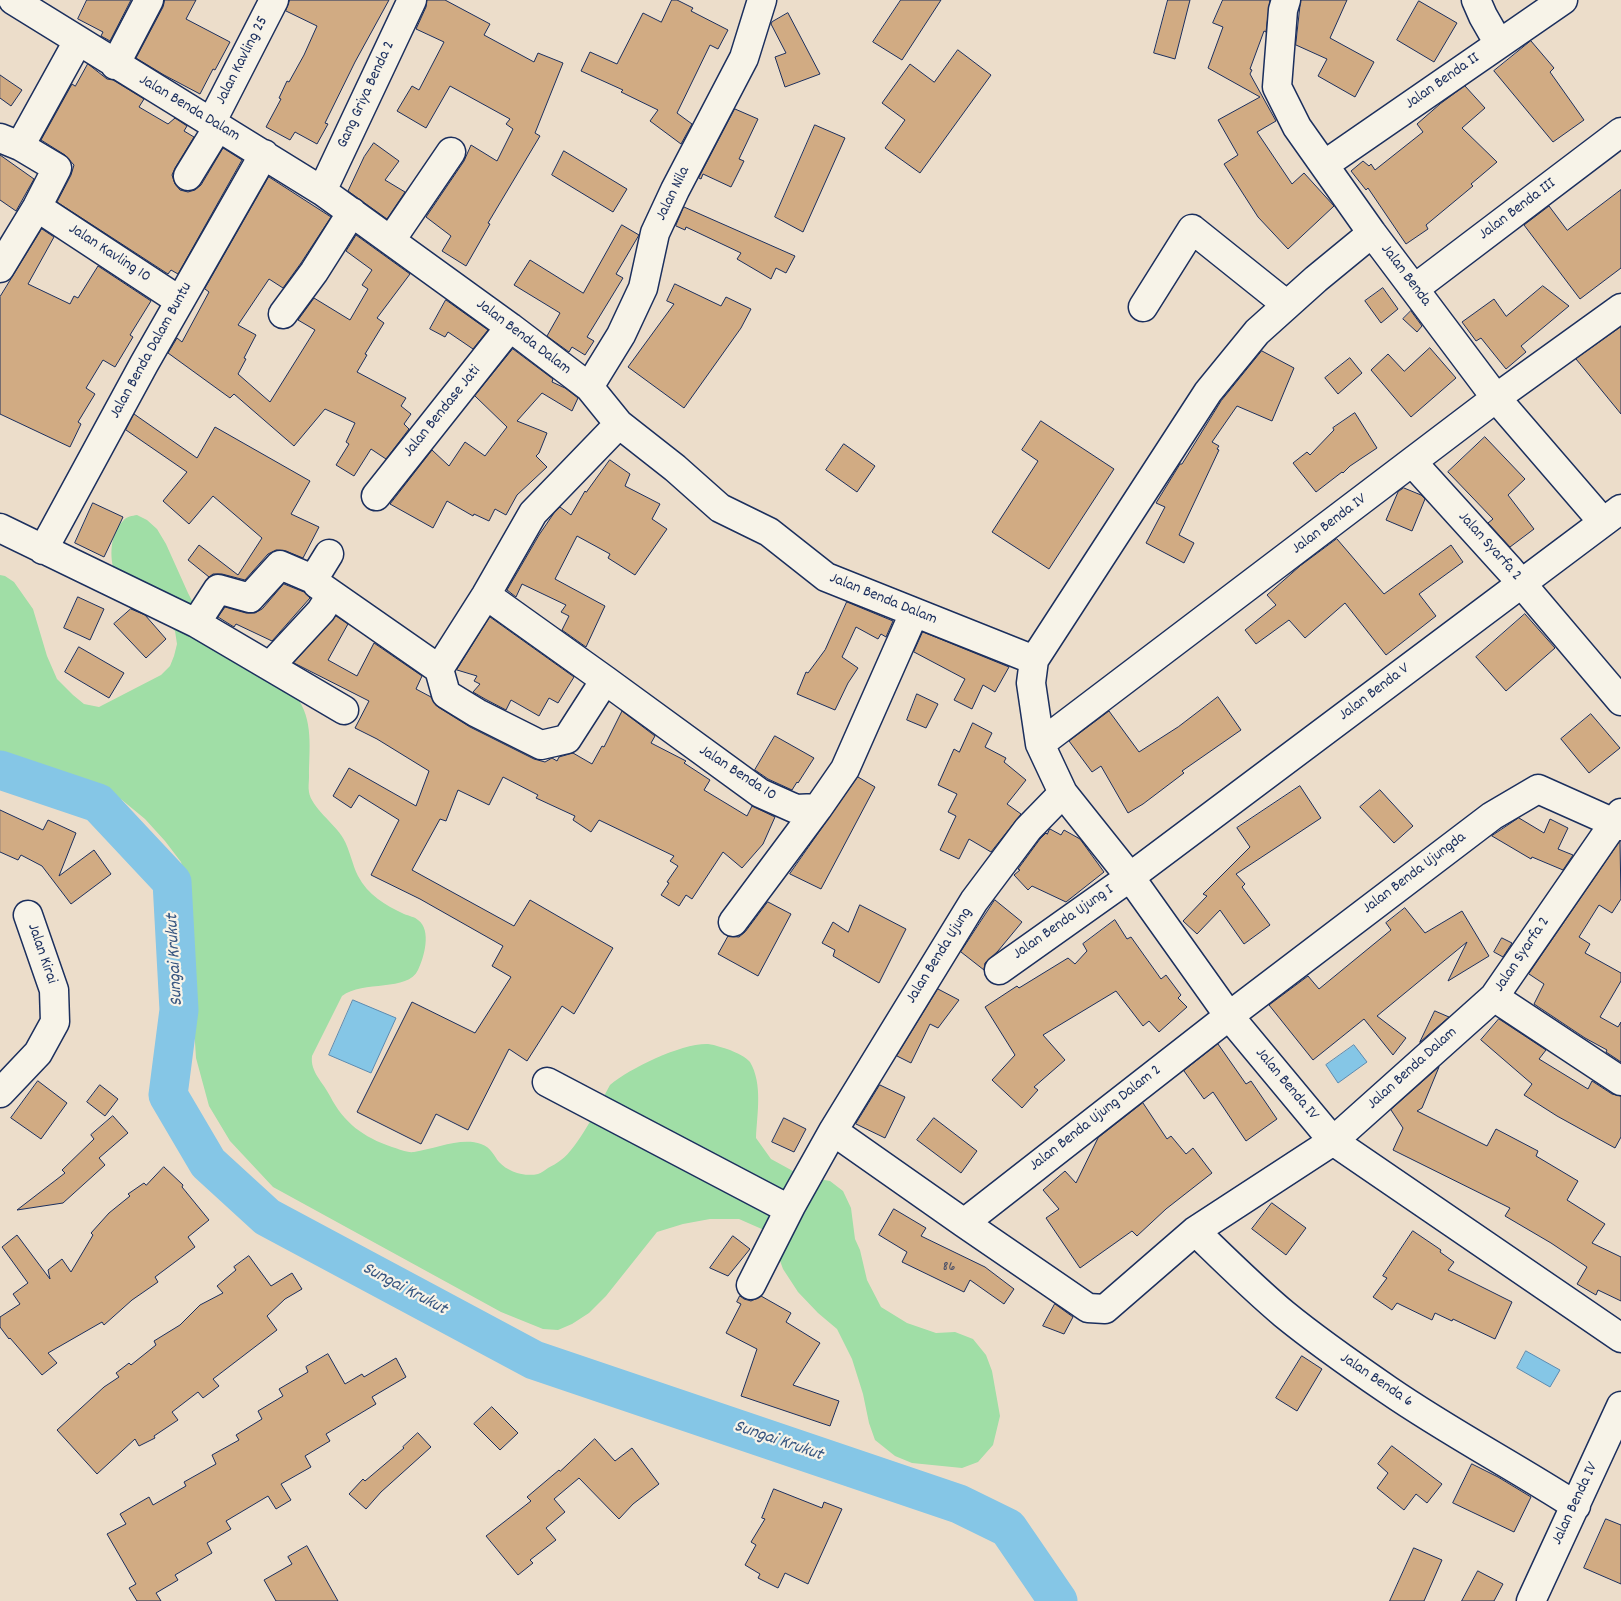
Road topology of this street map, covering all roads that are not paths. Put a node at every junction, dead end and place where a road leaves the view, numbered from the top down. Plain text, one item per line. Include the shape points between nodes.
1 (149, 0) edge
2 (274, 0) edge
3 (412, 0) edge
4 (762, 0) edge
5 (1476, 0) edge
6 (1563, 0) edge
7 (19, 1) edge
8 (1277, 3) edge
9 (78, 41) junction
10 (1499, 44) junction
11 (115, 64) junction
12 (214, 125) junction
13 (1621, 132) edge
14 (10, 142) edge
15 (451, 152) dead end
16 (264, 154) junction
17 (1324, 165) junction
18 (188, 176) dead end
19 (322, 190) junction
20 (37, 207) junction
21 (352, 212) junction
22 (1372, 233) junction
23 (391, 240) junction
24 (0, 268) edge
25 (1414, 289) junction
26 (180, 301) junction
27 (1287, 305) junction
28 (1143, 307) dead end
29 (1621, 308) edge
30 (283, 314) dead end
31 (510, 327) junction
32 (589, 388) junction
33 (1496, 398) junction
34 (619, 424) junction
35 (1412, 463) junction
36 (376, 496) dead end
37 (1612, 516) edge
38 (0, 528) edge
39 (43, 550) junction
40 (329, 554) dead end
41 (1522, 583) junction
42 (323, 588) junction
43 (486, 595) junction
44 (914, 613) junction
45 (196, 623) junction
46 (1034, 660) junction
47 (270, 666) junction
48 (439, 669) junction
49 (605, 680) junction
50 (1621, 701) edge
51 (344, 710) dead end
52 (1040, 744) junction
53 (1064, 793) junction
54 (818, 808) junction
55 (1619, 820) edge
56 (1130, 877) junction
57 (28, 915) dead end
58 (733, 922) dead end
59 (999, 970) dead end
60 (1494, 997) junction
61 (1229, 1016) junction
62 (546, 1082) dead end
63 (1621, 1082) edge
64 (0, 1093) edge
65 (833, 1131) junction
66 (1332, 1141) junction
67 (791, 1206) junction
68 (964, 1223) junction
69 (1195, 1231) junction
70 (751, 1285) dead end
71 (1621, 1338) edge
72 (1621, 1406) edge
73 (1576, 1506) junction
74 (1531, 1601) edge

1 - 11 street
2 - 12 street, Jalan Kavling 25
3 - 19 street, Gang Griya Benda 2
4 - 32 street, Jalan Nila via 744,58 655,233 643,288 636,304 622,335
5 - 10 street
6 - 10 street, Jalan Benda II
7 - 9 street, Jalan Benda Dalam
8 - 17 street, Jalan Benda via 1278,88 1297,128
9 - 11 street, Jalan Benda Dalam
9 - 14 street
10 - 17 street, Jalan Benda II
11 - 12 street, Jalan Benda Dalam
12 - 16 street, Jalan Benda Dalam
12 - 18 street, Jalan Kavling 25
13 - 25 street, Jalan Benda III
14 - 20 street via 57,168
15 - 23 street
16 - 19 street, Jalan Benda Dalam
16 - 26 street, Jalan Benda Dalam Buntu
17 - 22 street, Jalan Benda
19 - 21 street, Jalan Benda Dalam
20 - 24 street
20 - 26 street, Jalan Kavling 10
21 - 23 street, Jalan Benda Dalam
21 - 30 street
22 - 25 street, Jalan Benda
22 - 27 street
23 - 31 street, Jalan Benda Dalam
25 - 33 street, Jalan Benda
26 - 39 street, Jalan Benda Dalam Buntu
27 - 28 street via 1192,229
27 - 46 street via 1257,332 1208,392
29 - 33 street, Jalan Benda IV
31 - 32 street, Jalan Benda Dalam
31 - 36 street, Jalan Bendase Jati
32 - 34 street, Jalan Benda Dalam
33 - 35 street, Jalan Benda IV
33 - 37 street, Jalan Benda
34 - 43 street via 533,514
34 - 44 street, Jalan Benda Dalam via 720,508 769,532 826,578
35 - 41 street, Jalan Syarfa 2
35 - 52 street, Jalan Benda IV
37 - 41 street, Jalan Benda V
38 - 39 street
39 - 45 street
40 - 42 street via 316,575
41 - 50 street, Jalan Syarfa 2
41 - 56 street, Jalan Benda V
42 - 45 street via 280,564 250,598 218,589
42 - 47 street via 320,611
42 - 48 street
43 - 48 street
43 - 49 street, Jalan Benda 10
44 - 46 street, Jalan Benda Dalam
44 - 54 street via 845,769
45 - 47 street
46 - 52 street, Jalan Benda IV via 1031,683
47 - 51 street
48 - 49 street via 446,694 541,746 568,739
49 - 54 street, Jalan Benda 10 via 760,793 796,809
52 - 53 street, Jalan Benda IV
53 - 56 street, Jalan Benda IV
53 - 65 street, Jalan Benda Ujung via 1028,829 974,900
54 - 58 street
55 - 60 street, Jalan Syarfa 2
55 - 61 street, Jalan Benda Ujungda via 1538,790 1492,816
56 - 59 street, Jalan Benda Ujung I
56 - 61 street, Jalan Benda IV
57 - 64 street, Jalan Kirai via 54,990 55,1022 38,1053
60 - 63 street, Jalan Syarfa 2
60 - 66 street, Jalan Benda Dalam
61 - 66 street, Jalan Benda IV
61 - 68 street, Jalan Benda Ujung Dalam 2
62 - 67 street via 779,1204
65 - 67 street, Jalan Benda Ujung
65 - 68 street, Jalan Benda Dalam
66 - 69 street, Jalan Benda Dalam
66 - 71 street, Jalan Benda IV
67 - 70 street, Jalan Benda Ujung
68 - 69 street, Jalan Benda Dalam via 1088,1308 1105,1309
69 - 73 street, Jalan Benda 6 via 1284,1313 1338,1356 1456,1435
72 - 73 street, Jalan Benda IV
73 - 74 street, Jalan Benda IV

